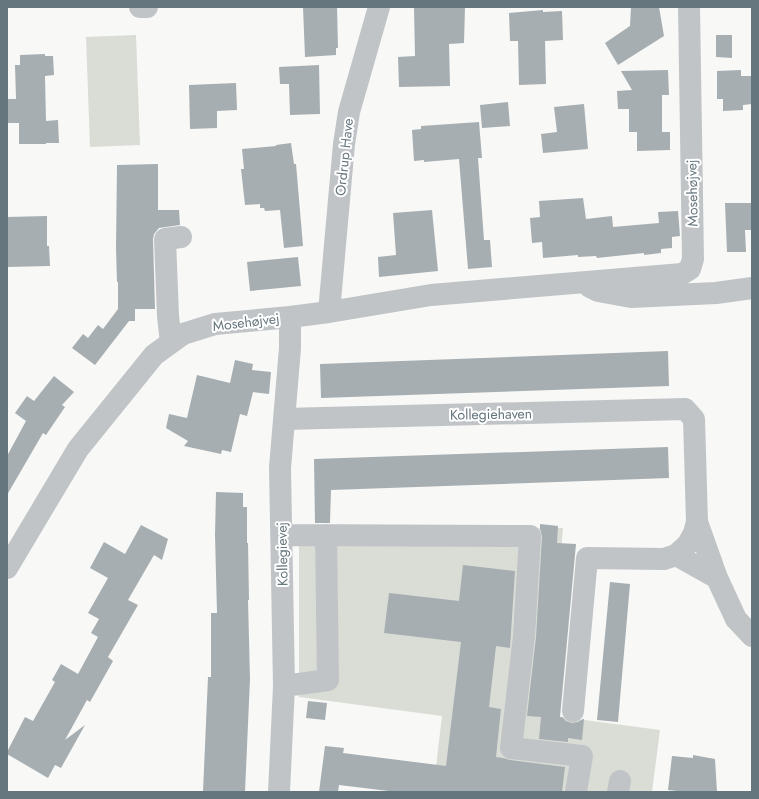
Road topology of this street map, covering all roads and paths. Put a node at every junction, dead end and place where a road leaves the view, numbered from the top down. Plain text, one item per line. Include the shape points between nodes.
1 (140, 7) edge
2 (147, 7) edge
3 (379, 7) edge
4 (689, 7) edge
5 (181, 237) dead end
6 (582, 283) junction
7 (752, 288) edge
8 (329, 312) junction
9 (290, 317) junction
10 (171, 343) junction
11 (284, 419) junction
12 (697, 522) junction
13 (282, 535) junction
14 (326, 535) junction
15 (10, 554) edge
16 (676, 555) junction
17 (717, 578) junction
18 (752, 636) edge
19 (284, 686) junction
20 (573, 711) dead end
21 (279, 792) edge
22 (576, 792) edge

1 - 2 street
3 - 8 street, Ordrup Have via 349,112
4 - 6 street, Mosehøjvej via 693,259 690,269 682,274
5 - 10 street via 165,238
6 - 7 street, Mosehøjvej via 598,291 631,297 716,293
6 - 8 street, Mosehøjvej via 430,295
8 - 9 street, Mosehøjvej
9 - 10 street, Mosehøjvej via 215,324 183,334
9 - 11 street, Kollegievej
10 - 15 street, Mosehøjvej via 154,355 78,449
11 - 12 street, Kollegiehaven via 685,409 694,419
11 - 13 street, Kollegievej via 280,468
12 - 16 street via 688,544
12 - 17 street
13 - 14 street
13 - 19 street, Kollegievej
14 - 19 street via 328,680
14 - 22 street via 530,536 524,636 511,748 582,756
16 - 17 street
16 - 20 street via 664,559 588,558
17 - 18 street via 736,619
19 - 21 street, Kollegievej

